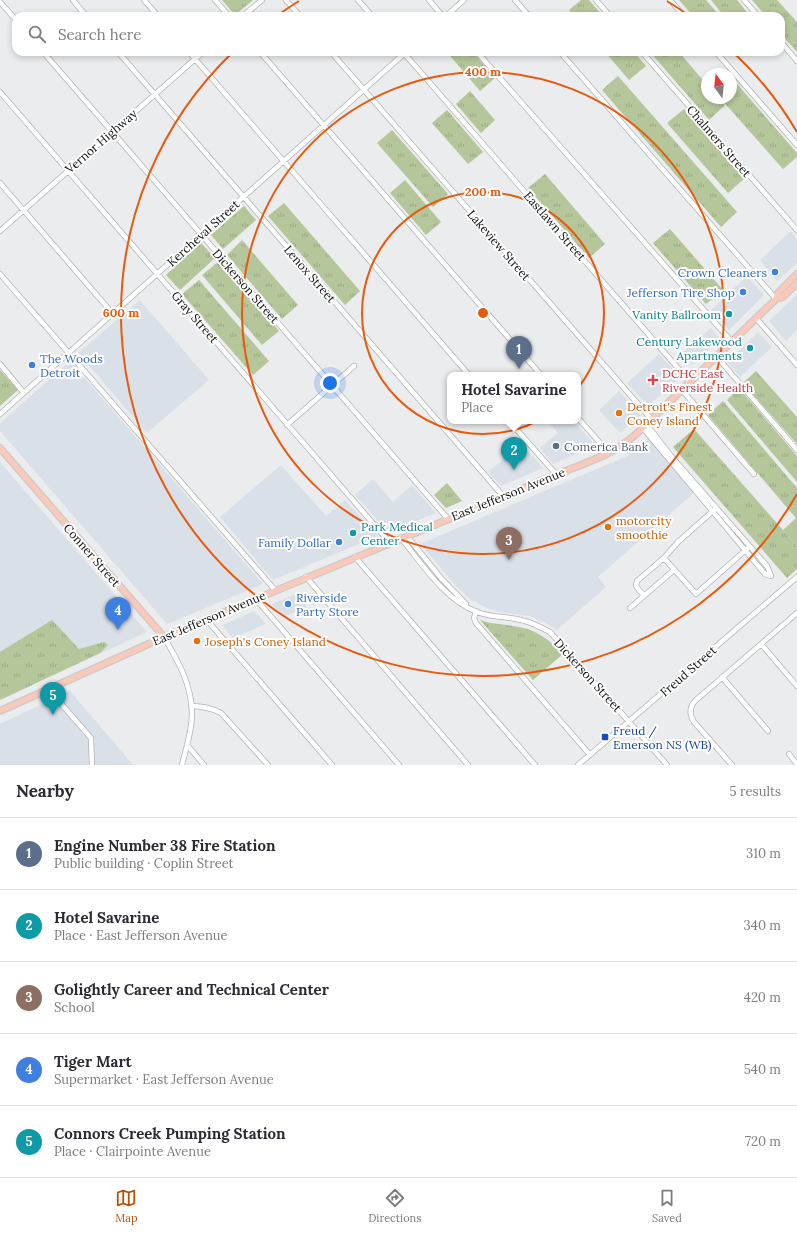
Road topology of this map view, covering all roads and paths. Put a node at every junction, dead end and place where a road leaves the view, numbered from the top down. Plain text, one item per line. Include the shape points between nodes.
1 (72, 0) edge
2 (144, 0) edge
3 (215, 0) edge
4 (262, 0) edge
5 (286, 0) edge
6 (358, 0) edge
7 (429, 0) edge
8 (464, 0) edge
9 (515, 0) edge
10 (596, 0) edge
11 (670, 0) edge
12 (744, 0) edge
13 (0, 2) edge
14 (82, 12) edge
15 (154, 12) edge
16 (226, 12) edge
17 (248, 12) edge
18 (296, 12) edge
19 (368, 12) edge
20 (439, 12) edge
21 (450, 12) edge
22 (526, 12) edge
23 (606, 12) edge
24 (680, 12) edge
25 (754, 12) edge
26 (12, 16) edge
27 (785, 47) edge
28 (46, 56) edge
29 (121, 56) edge
30 (192, 56) edge
31 (198, 56) edge
32 (264, 56) edge
33 (334, 56) edge
34 (400, 56) edge
35 (407, 56) edge
36 (480, 56) edge
37 (563, 56) edge
38 (645, 56) edge
39 (719, 56) edge
40 (195, 59) junction
41 (797, 61) edge
42 (364, 90) junction
43 (0, 92) edge
44 (154, 94) junction
45 (324, 125) junction
46 (112, 131) junction
47 (797, 145) edge
48 (284, 161) junction
49 (68, 171) junction
50 (0, 183) edge
51 (243, 197) junction
52 (24, 210) junction
53 (797, 230) edge
54 (0, 231) edge
55 (201, 235) junction
56 (0, 274) edge
57 (158, 274) junction
58 (797, 274) edge
59 (797, 283) edge
60 (776, 299) junction
61 (113, 314) junction
62 (756, 318) junction
63 (732, 342) junction
64 (69, 353) junction
65 (717, 357) junction
66 (0, 364) edge
67 (797, 365) edge
68 (354, 366) dead end
69 (466, 372) edge
70 (538, 372) edge
71 (690, 382) junction
72 (332, 385) junction
73 (682, 390) junction
74 (24, 393) junction
75 (0, 414) edge
76 (652, 420) junction
77 (581, 421) edge
78 (512, 424) edge
79 (288, 425) junction
80 (645, 426) junction
81 (0, 448) edge
82 (797, 450) edge
83 (609, 454) junction
84 (556, 474) junction
85 (754, 474) dead end
86 (503, 496) junction
87 (714, 510) junction
88 (448, 519) junction
89 (404, 537) junction
90 (390, 543) junction
91 (748, 549) junction
92 (355, 557) junction
93 (664, 558) junction
94 (674, 570) junction
95 (797, 576) edge
96 (306, 578) junction
97 (275, 590) junction
98 (644, 596) junction
99 (255, 598) junction
100 (630, 608) dead end
101 (476, 611) junction
102 (797, 613) edge
103 (206, 619) junction
104 (164, 637) junction
105 (761, 644) junction
106 (722, 678) junction
107 (52, 686) junction
108 (797, 686) edge
109 (191, 706) junction
110 (0, 711) edge
111 (630, 722) junction
112 (768, 731) dead end
113 (187, 746) junction
114 (789, 754) dead end
115 (590, 755) junction
116 (797, 764) edge
117 (92, 765) edge
118 (182, 765) edge
119 (204, 765) edge
120 (268, 765) edge
121 (332, 765) edge
122 (399, 765) edge
123 (468, 765) edge
124 (535, 765) edge
125 (578, 765) edge
126 (667, 765) edge
127 (732, 765) edge

1 - 14 street
2 - 15 street
3 - 16 street
4 - 17 street
5 - 18 street
6 - 19 street
7 - 20 street
8 - 21 street
9 - 22 street
10 - 23 street
11 - 24 street
12 - 25 street
13 - 26 street
27 - 41 street
28 - 46 street, Dickerson Street
29 - 44 street, Lenox Street
30 - 40 street
31 - 40 street, Vernor Highway
32 - 45 street
33 - 42 street, Lakeview Street
34 - 42 street, Kercheval Street
35 - 71 street, Eastlawn Street
36 - 63 street
37 - 60 street
38 - 53 street, Chalmers Street
39 - 47 street
40 - 44 street, Vernor Highway
40 - 48 street
42 - 45 street, Kercheval Street
42 - 76 street, Lakeview Street
43 - 49 street, Gray Street
44 - 46 street, Vernor Highway
44 - 51 street, Lenox Street
45 - 48 street, Kercheval Street
45 - 70 street
46 - 49 street, Vernor Highway
46 - 55 street, Dickerson Street
48 - 51 street, Kercheval Street
48 - 69 street
49 - 52 street, Vernor Highway
49 - 57 street, Gray Street
50 - 52 street
51 - 55 street, Kercheval Street
51 - 86 street, Lenox Street
52 - 54 street, Vernor Highway
52 - 61 street
55 - 57 street, Kercheval Street
55 - 72 street, Dickerson Street
56 - 64 street
57 - 61 street, Kercheval Street
57 - 79 street, Gray Street
58 - 60 main road, East Jefferson Avenue via 778,292
59 - 60 main road, East Jefferson Avenue via 783,297
60 - 62 main road, East Jefferson Avenue
61 - 64 street, Kercheval Street
62 - 63 main road, East Jefferson Avenue
62 - 67 street
63 - 65 main road, East Jefferson Avenue
64 - 74 street, Kercheval Street
64 - 97 street
65 - 71 main road, East Jefferson Avenue
65 - 82 street
66 - 74 street
68 - 72 street
71 - 73 main road, East Jefferson Avenue
72 - 79 street
72 - 88 street, Dickerson Street
73 - 76 main road, East Jefferson Avenue
73 - 85 street
74 - 75 street, Kercheval Street
76 - 80 main road, East Jefferson Avenue
77 - 83 street
78 - 84 street
79 - 90 street, Gray Street
80 - 83 main road, East Jefferson Avenue via 628,442
80 - 87 street
81 - 104 main road, Conner Street
83 - 84 main road, East Jefferson Avenue
84 - 86 main road, East Jefferson Avenue
86 - 88 main road, East Jefferson Avenue
87 - 91 street
87 - 93 street
88 - 89 main road, East Jefferson Avenue
89 - 90 main road, East Jefferson Avenue
89 - 101 street, Dickerson Street via 438,583 460,603
90 - 92 main road, East Jefferson Avenue
91 - 91 street via 765,574 771,576 767,566
91 - 94 street via 698,594
92 - 96 main road, East Jefferson Avenue
92 - 124 street
93 - 94 street
93 - 98 street via 636,581 636,586
94 - 98 street
95 - 111 street, Freud Street
96 - 97 main road, East Jefferson Avenue
96 - 123 street
97 - 99 main road, East Jefferson Avenue
98 - 100 street
99 - 103 main road, East Jefferson Avenue
99 - 122 street
101 - 111 street, Dickerson Street via 493,617 524,621 550,632
101 - 115 street via 476,623
102 - 105 street
103 - 104 main road, East Jefferson Avenue
103 - 121 street
104 - 107 main road, East Jefferson Avenue
104 - 109 street, Conner Street via 184,676
105 - 106 street
105 - 108 street
106 - 112 street
106 - 127 street via 696,700 691,706 690,713 694,722
107 - 110 main road, East Jefferson Avenue
107 - 117 street via 63,706 91,738
109 - 113 street, Conner Street
109 - 120 street via 213,709 221,713
111 - 115 street, Freud Street
111 - 126 street, Dickerson Street
113 - 118 street, Conner Street
113 - 119 street
114 - 116 street
115 - 125 street, Freud Street

